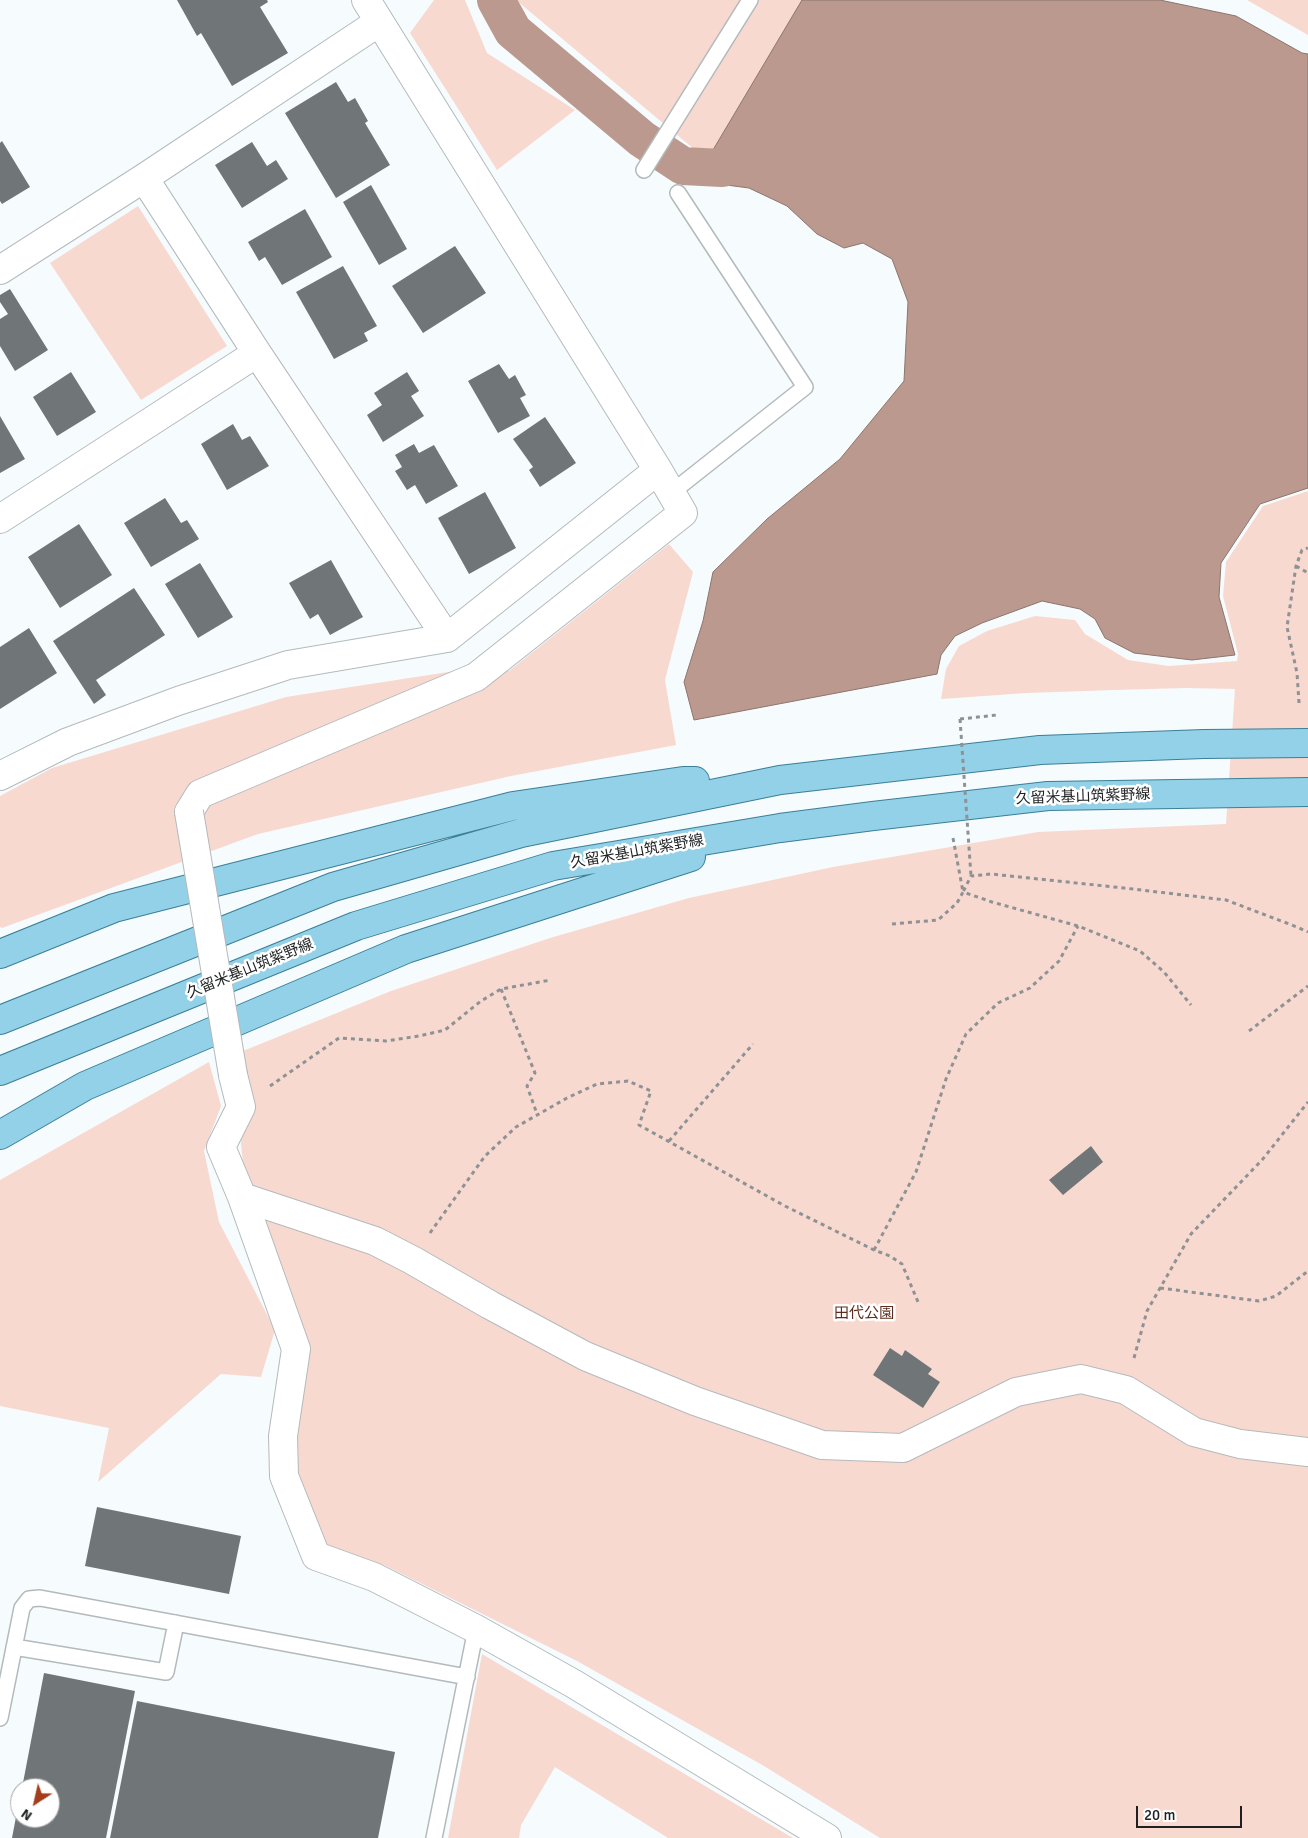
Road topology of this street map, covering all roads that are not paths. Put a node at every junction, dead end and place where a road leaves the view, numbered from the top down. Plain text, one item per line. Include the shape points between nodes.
1 (750, 0) edge
2 (372, 11) edge
3 (644, 170) dead end
4 (144, 178) junction
5 (678, 193) dead end
6 (0, 270) edge
7 (257, 353) junction
8 (665, 482) junction
9 (0, 519) edge
10 (446, 638) junction
11 (1308, 743) edge
12 (0, 776) edge
13 (780, 780) junction
14 (1308, 792) edge
15 (780, 828) junction
16 (0, 954) edge
17 (0, 1020) edge
18 (0, 1071) edge
19 (0, 1135) edge
20 (242, 1197) junction
21 (1308, 1452) edge
22 (176, 1623) junction
23 (476, 1629) junction
24 (14, 1647) junction
25 (466, 1677) junction
26 (0, 1718) edge
27 (434, 1838) edge
28 (827, 1838) edge

1 - 3 lane
2 - 4 street
2 - 8 street
4 - 6 street
4 - 7 street
5 - 8 lane via 805,387
7 - 9 street
7 - 10 street
8 - 10 street
8 - 20 street, bridge via 683,513 476,677 200,794 189,812 233,1075 242,1108 221,1148
10 - 12 street via 288,665 68,742
11 - 13 main road via 1040,750
13 - 16 main road via 683,781 513,806 114,908
13 - 17 main road via 521,833 333,887
14 - 15 main road, 久留米基山筑紫野線 via 1048,796
15 - 18 main road, 久留米基山筑紫野線 via 553,866 356,926
15 - 19 main road via 406,950 85,1086
20 - 21 street via 375,1241 585,1356 695,1400 822,1445 903,1448 1016,1392 1081,1380 1126,1390 1194,1432 1240,1444
20 - 23 street via 296,1349 284,1436 284,1476 316,1556 374,1577
22 - 24 lane via 40,1598 29,1599 22,1608
22 - 24 lane via 166,1672
22 - 25 lane
23 - 25 lane
23 - 28 street via 574,1684
24 - 26 lane
25 - 27 lane

